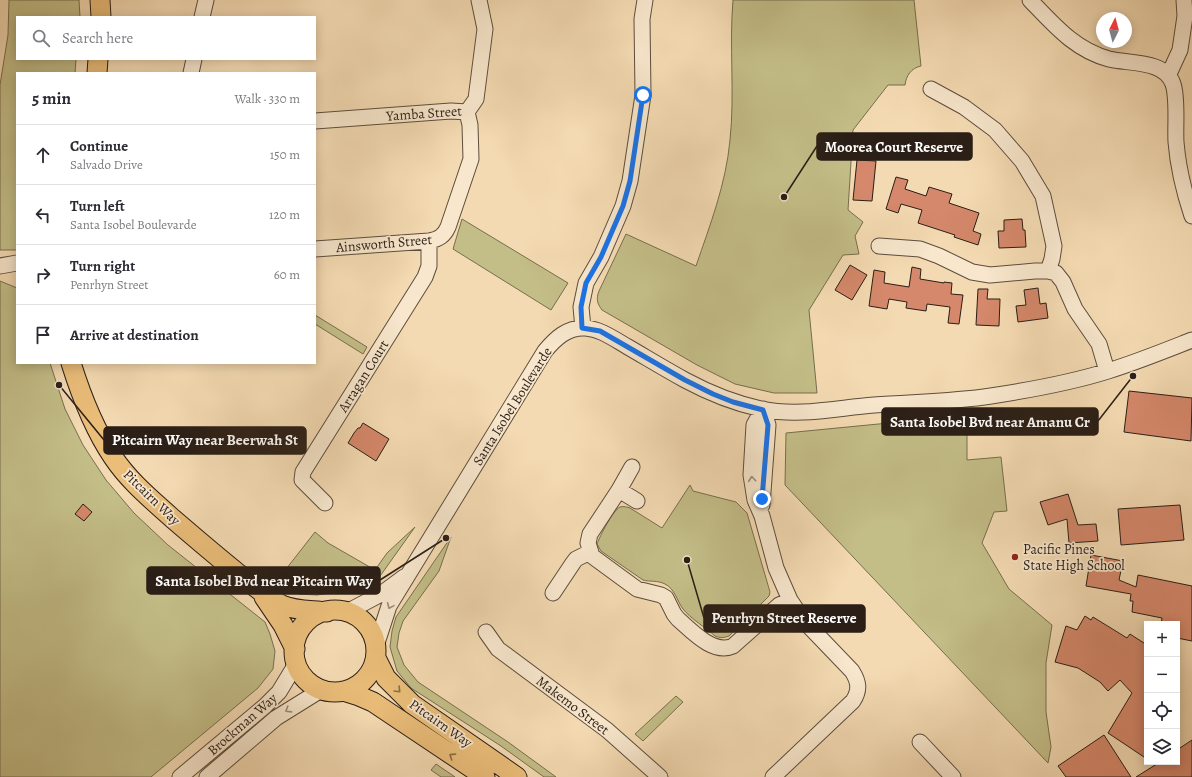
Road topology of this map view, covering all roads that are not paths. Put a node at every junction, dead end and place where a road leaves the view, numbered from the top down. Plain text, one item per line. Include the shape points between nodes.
1 (100, 0) edge
2 (206, 0) edge
3 (479, 0) edge
4 (645, 0) edge
5 (1030, 0) edge
6 (1184, 0) edge
7 (101, 16) edge
8 (202, 16) edge
9 (98, 60) edge
10 (194, 60) edge
11 (97, 72) edge
12 (191, 72) edge
13 (1168, 74) junction
14 (931, 89) dead end
15 (466, 112) junction
16 (316, 121) edge
17 (1192, 216) edge
18 (429, 241) junction
19 (879, 246) dead end
20 (316, 249) edge
21 (16, 263) edge
22 (1, 266) edge
23 (16, 271) edge
24 (1048, 271) junction
25 (582, 328) junction
26 (1192, 340) edge
27 (71, 364) edge
28 (1106, 371) junction
29 (763, 410) junction
30 (632, 467) dead end
31 (619, 490) junction
32 (637, 501) dead end
33 (325, 503) dead end
34 (590, 552) junction
35 (410, 572) junction
36 (254, 586) junction
37 (553, 593) dead end
38 (790, 600) junction
39 (327, 612) junction
40 (347, 612) junction
41 (486, 632) dead end
42 (376, 652) junction
43 (296, 656) junction
44 (321, 690) junction
45 (343, 692) junction
46 (920, 742) dead end
47 (180, 777) edge
48 (207, 777) edge
49 (485, 777) edge
50 (517, 777) edge
51 (660, 777) edge
52 (773, 777) edge
53 (953, 777) edge

1 - 7 main road
2 - 8 street
3 - 15 street, Yamba Street via 486,29 476,99
4 - 25 street via 642,19 643,95 630,181 623,206 601,257 586,283 581,307
5 - 13 street via 1065,36 1094,55 1161,69
6 - 13 street via 1185,16 1180,50
9 - 11 main road
10 - 12 street
13 - 17 street via 1174,85 1176,143 1184,192
14 - 24 street via 964,107 995,130 1022,161 1042,196 1054,246
15 - 16 street, Yamba Street
15 - 18 street, Ainsworth Street via 470,124 469,167 448,227 444,234
18 - 20 street, Ainsworth Street
18 - 33 street, Arragan Court via 429,266 424,277 303,472 302,480
19 - 24 street via 920,249 972,272 990,274
21 - 22 street
22 - 23 street
24 - 28 street via 1056,273 1063,282 1075,309 1099,344
25 - 29 street via 600,331 713,394
25 - 35 street, Santa Isobel Boulevarde via 559,337 545,351
26 - 28 street
27 - 36 main road, Pitcairn Way via 101,437 126,474 144,493
28 - 29 street via 990,396 809,412
29 - 38 street via 768,425 762,516 776,568
30 - 31 street
31 - 32 street
31 - 34 street via 590,534
34 - 37 street via 576,559
34 - 38 street via 595,559 637,589 657,593 666,598 678,618 705,641 718,648 733,646 779,605
35 - 40 street, Santa Isobel Boulevarde via 381,594
35 -> 42 street, Santa Isobel Boulevarde via 389,606
36 - 39 main road, Pitcairn Way via 282,605
36 - 43 main road, Pitcairn Way via 283,625
38 - 52 street via 804,621 852,671 857,679 858,691 853,701
39 - 40 main road
39 - 43 main road via 315,616 304,625 298,636
40 - 42 main road via 358,617 366,625 373,635
41 - 51 street, Makemo Street via 498,649 607,730
42 - 45 main road via 372,670 365,680
42 -> 50 main road, Pitcairn Way via 386,678 412,704
43 - 44 main road via 302,675 310,684
43 - 47 street, Brockman Way via 278,692 265,706
44 - 45 main road
44 -> 48 street, Brockman Way via 276,718
49 -> 45 main road, Pitcairn Way via 373,702
46 - 53 street

